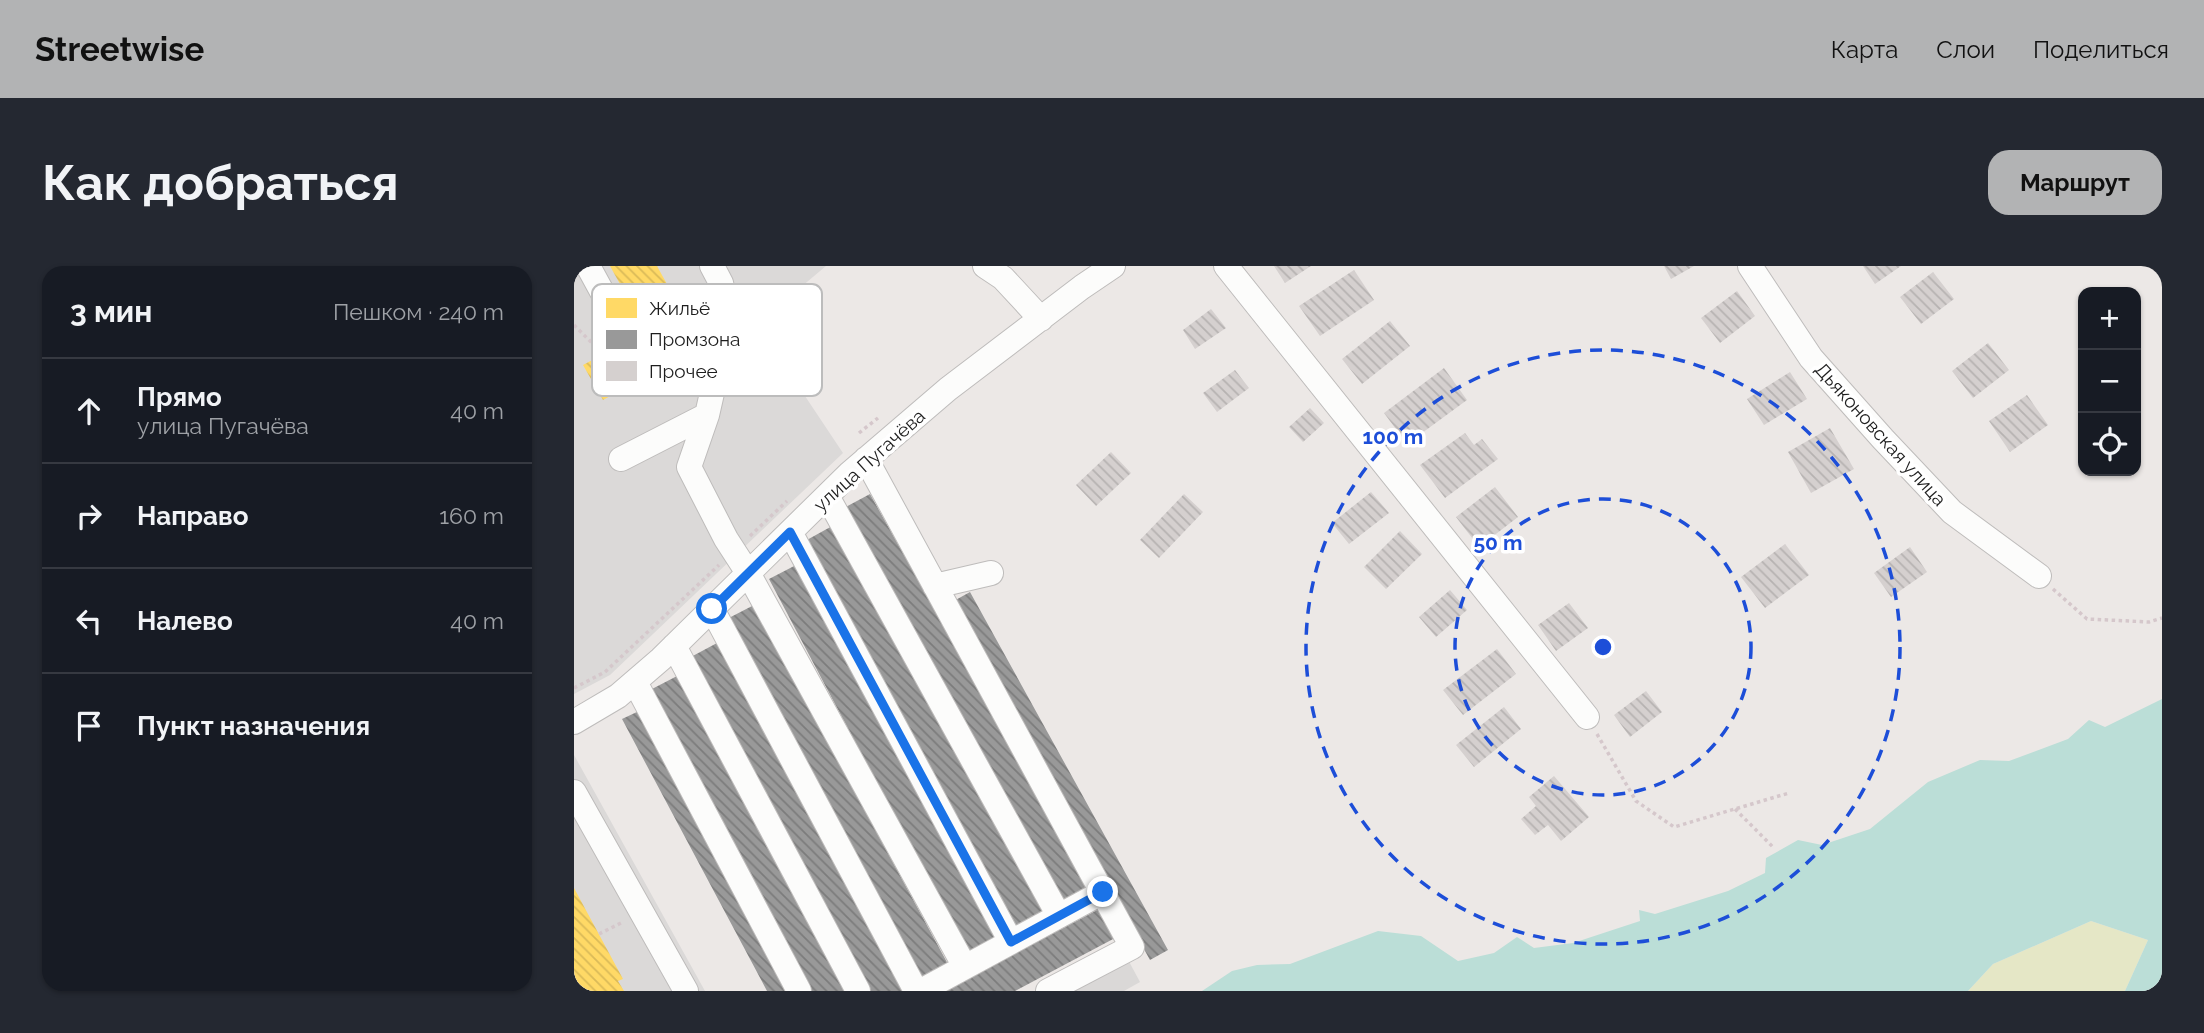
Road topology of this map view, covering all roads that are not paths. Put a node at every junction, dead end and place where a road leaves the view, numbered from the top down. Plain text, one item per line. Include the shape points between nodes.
1 (588, 266) edge
2 (712, 266) edge
3 (985, 266) edge
4 (1113, 266) edge
5 (1226, 266) edge
6 (1750, 266) edge
7 (598, 284) edge
8 (721, 284) edge
9 (1041, 319) junction
10 (711, 396) edge
11 (706, 415) junction
12 (621, 460) dead end
13 (866, 460) junction
14 (827, 496) junction
15 (790, 532) junction
16 (748, 573) junction
17 (991, 573) dead end
18 (2039, 576) road end
19 (935, 586) junction
20 (712, 609) junction
21 (674, 646) junction
22 (635, 682) junction
23 (1587, 717) road end
24 (574, 722) edge
25 (574, 792) edge
26 (1103, 892) junction
27 (1059, 916) junction
28 (1011, 942) junction
29 (965, 967) junction
30 (687, 991) edge
31 (799, 991) edge
32 (858, 991) edge
33 (919, 991) edge
34 (1048, 991) edge

1 - 7 street
2 - 8 street
3 - 9 street via 1003,278
4 - 9 street, улица Пугачёва
5 - 23 street
6 - 18 street, Дьяконовская улица via 1811,358 1883,439 1952,512
9 - 13 street, улица Пугачёва via 948,389
10 - 11 street
11 - 12 street
11 - 16 street via 689,467
13 - 14 street, улица Пугачёва
13 - 19 street
14 - 15 street, улица Пугачёва
14 - 27 street
15 - 16 street, улица Пугачёва
15 - 28 street
16 - 20 street, улица Пугачёва
16 - 29 street
17 - 19 street
19 - 26 street
20 - 21 street, улица Пугачёва
20 - 33 street
21 - 22 street, улица Пугачёва
21 - 32 street
22 - 24 street, улица Пугачёва
22 - 31 street
25 - 30 street
26 - 27 street
26 - 34 street via 1132,947
27 - 28 street
28 - 29 street
29 - 33 street

